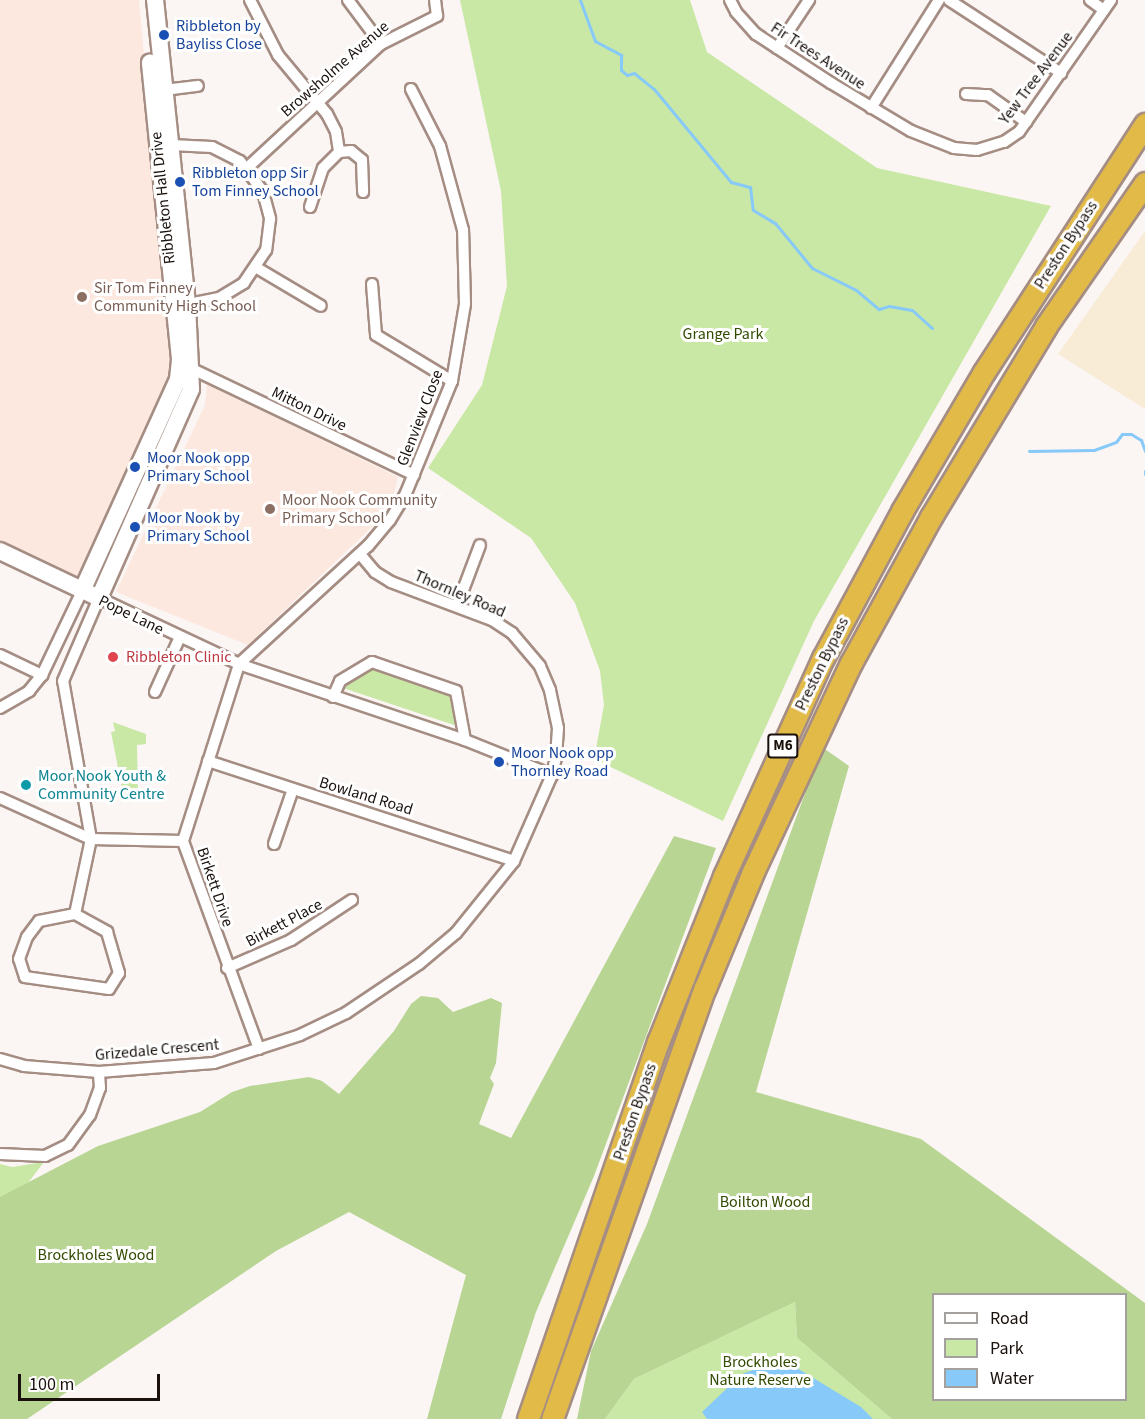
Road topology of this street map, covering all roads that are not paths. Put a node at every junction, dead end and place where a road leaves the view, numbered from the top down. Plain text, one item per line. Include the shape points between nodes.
1 (144, 0) edge
2 (155, 0) edge
3 (250, 0) edge
4 (348, 0) edge
5 (435, 0) edge
6 (730, 0) edge
7 (809, 0) edge
8 (939, 0) edge
9 (949, 0) edge
10 (1090, 0) edge
11 (1108, 5) edge
12 (381, 44) junction
13 (777, 48) junction
14 (1061, 73) junction
15 (198, 86) dead end
16 (411, 89) dead end
17 (164, 90) junction
18 (966, 94) dead end
19 (317, 103) junction
20 (871, 108) junction
21 (1026, 122) junction
22 (1145, 123) edge
23 (164, 145) junction
24 (339, 152) junction
25 (247, 168) junction
26 (1145, 183) edge
27 (363, 192) dead end
28 (310, 207) dead end
29 (257, 268) junction
30 (372, 284) dead end
31 (181, 305) junction
32 (321, 306) dead end
33 (186, 369) junction
34 (452, 381) junction
35 (414, 475) junction
36 (480, 545) dead end
37 (0, 551) edge
38 (360, 554) junction
39 (82, 591) junction
40 (99, 598) junction
41 (457, 606) junction
42 (179, 639) junction
43 (0, 656) edge
44 (239, 664) junction
45 (42, 675) junction
46 (155, 692) dead end
47 (333, 697) junction
48 (0, 708) edge
49 (465, 740) junction
50 (208, 761) junction
51 (552, 775) junction
52 (293, 789) junction
53 (0, 800) edge
54 (91, 839) junction
55 (183, 841) junction
56 (274, 844) dead end
57 (514, 861) junction
58 (352, 900) dead end
59 (75, 914) junction
60 (227, 968) junction
61 (259, 1049) junction
62 (0, 1059) edge
63 (99, 1072) junction
64 (0, 1154) edge
65 (528, 1419) edge
66 (552, 1419) edge

1 - 23 street, Ribbleton Hall Drive
2 - 17 street, Ribbleton Hall Drive
3 - 19 street via 278,55
4 - 12 street
5 - 12 street, Browsholme Avenue via 437,16
6 - 13 street, Fir Trees Avenue via 756,34
7 - 13 street
8 - 20 street
9 - 14 street
10 - 11 street
11 - 14 street, Yew Tree Avenue
12 - 19 street, Browsholme Avenue
13 - 20 street, Fir Trees Avenue
14 - 21 street, Yew Tree Avenue
15 - 17 street
16 - 34 street, Glenview Close via 441,146 463,230 465,304
17 - 23 street, Ribbleton Hall Drive
18 - 21 street via 988,95
19 - 24 street via 336,132
19 - 25 street, Browsholme Avenue
20 - 21 street, Yew Tree Avenue via 911,131 954,148 977,150 1004,142
22 - 65 highway, Preston Bypass / M6 via 984,372 902,511 823,658 724,876 658,1042
23 - 25 street via 212,147
23 - 31 street, Ribbleton Hall Drive
24 - 27 street via 351,151 362,160
24 - 28 street via 323,168
25 - 29 street via 263,192 270,219 268,240
26 - 66 highway, Preston Bypass / M6 via 1046,326 931,517 851,663 753,872 705,987
29 - 31 street via 228,294
29 - 32 street
30 - 34 street via 376,335
31 - 33 street, Ribbleton Hall Drive
33 - 35 street, Mitton Drive
33 - 39 street, Ribbleton Hall Drive
33 - 40 street, Ribbleton Hall Drive via 191,389
34 - 35 street, Glenview Close
35 - 38 street, Glenview Close via 390,520
36 - 41 street
37 - 39 street, Pope Lane
38 - 41 street, Thornley Road via 375,572 391,582
38 - 44 street, Glenview Close
39 - 40 street, Pope Lane
39 - 45 street
40 - 42 street, Pope Lane
40 - 54 street via 63,681
41 - 51 street, Thornley Road via 512,633 540,666 558,728
42 - 44 street, Pope Lane
42 - 46 street
43 - 45 street
44 - 47 street, Pope Lane
44 - 50 street, Birkett Drive
45 - 48 street via 29,691
47 - 49 street, Pope Lane
47 - 49 street via 340,681 372,662 456,691
49 - 51 street, Pope Lane
50 - 52 street, Bowland Road
50 - 55 street, Birkett Drive
51 - 57 street, Grizedale Crescent
52 - 56 street
52 - 57 street, Bowland Road
53 - 54 street
54 - 55 street
54 - 59 street
55 - 60 street, Birkett Drive
57 - 61 street, Grizedale Crescent via 456,933 419,964 346,1012
58 - 60 street, Birkett Place via 291,940
59 - 59 street via 39,921 27,936 19,959 25,977 109,989 119,973 107,932
60 - 61 street, Birkett Drive
61 - 63 street, Grizedale Crescent via 214,1063
62 - 63 street, Grizedale Crescent via 24,1066
63 - 64 street via 100,1088 90,1115 68,1145 45,1156

